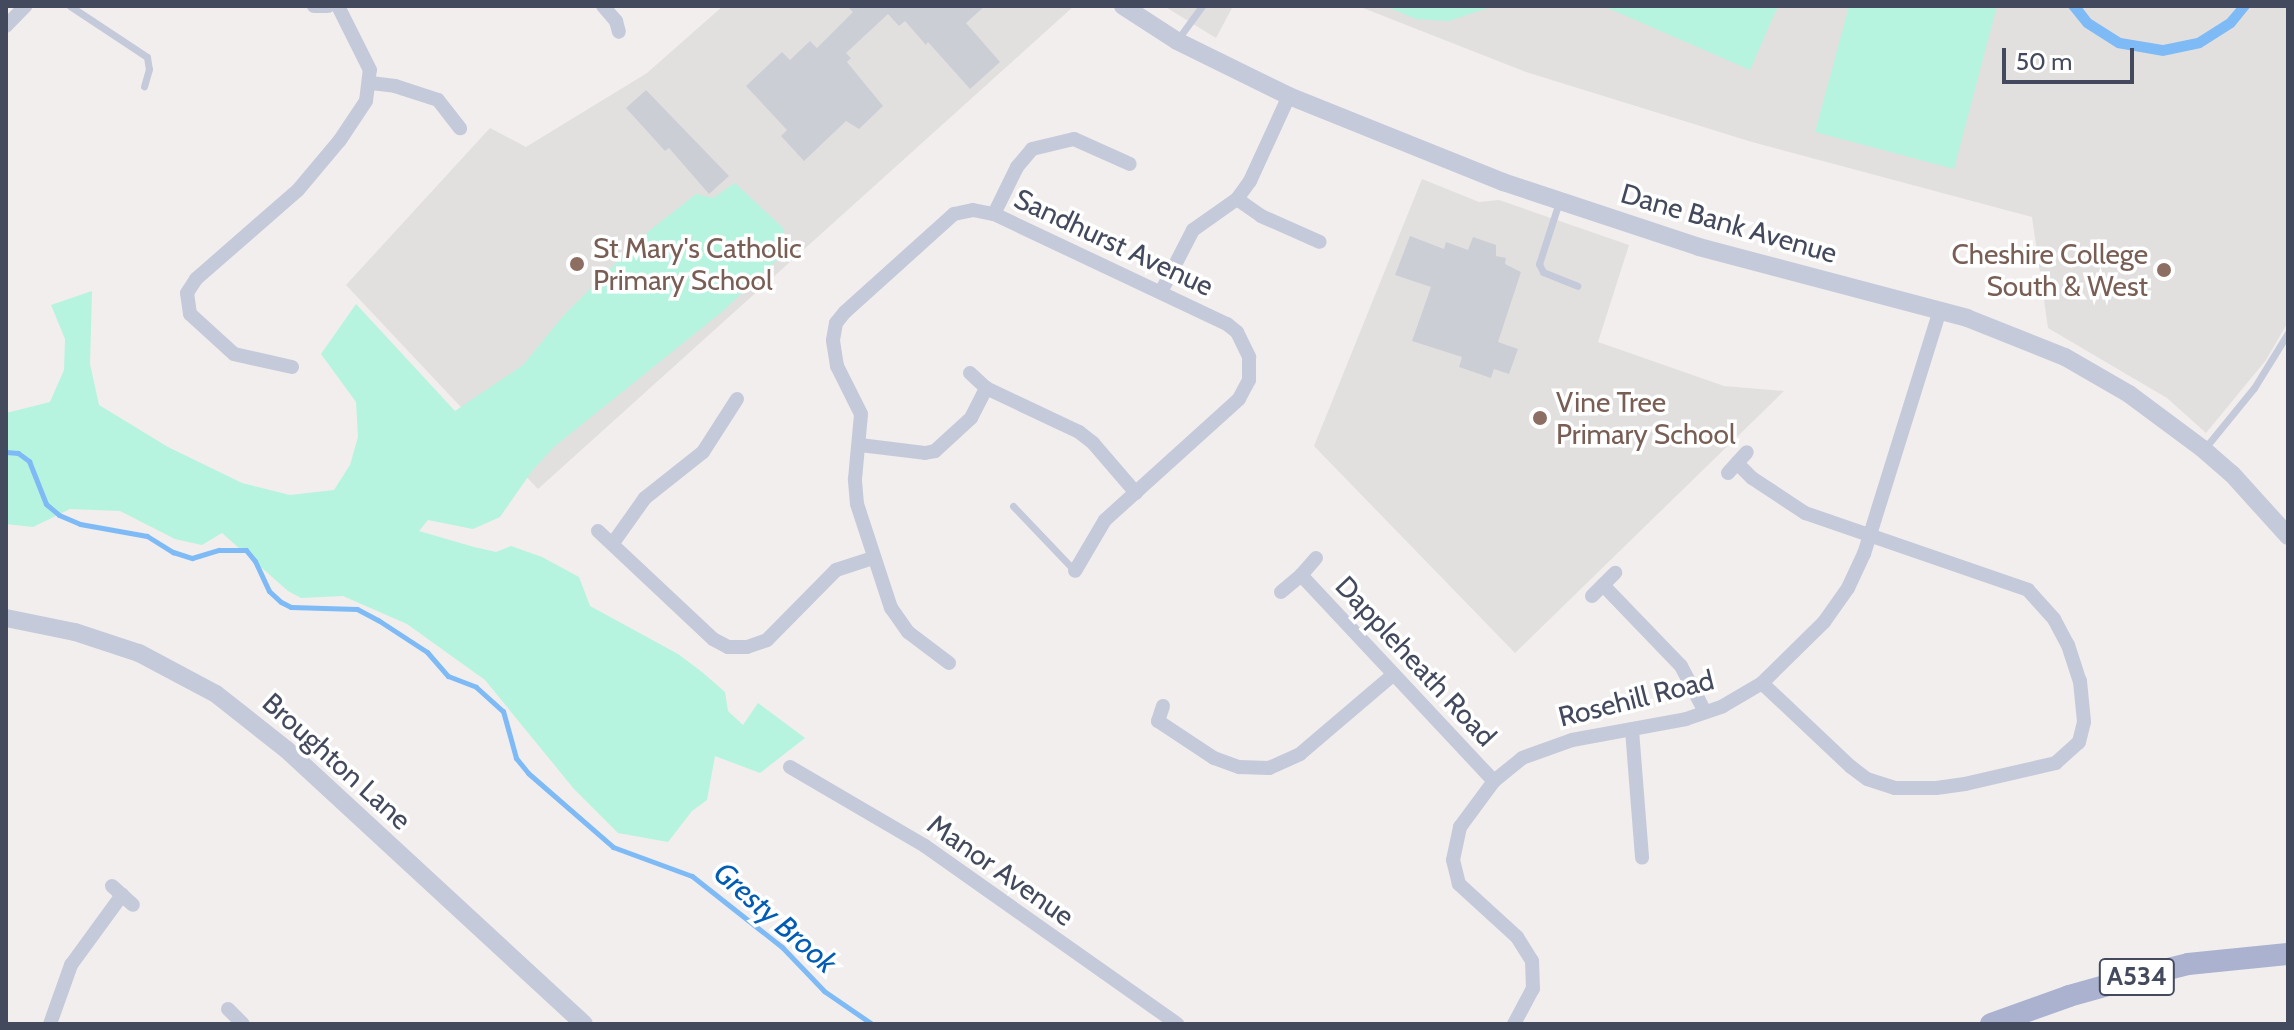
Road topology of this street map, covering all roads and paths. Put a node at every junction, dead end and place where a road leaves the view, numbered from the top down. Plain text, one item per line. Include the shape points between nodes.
1 (25, 6) edge
2 (70, 6) edge
3 (314, 6) edge
4 (328, 6) edge
5 (338, 6) edge
6 (603, 6) edge
7 (1123, 6) edge
8 (1202, 6) edge
9 (6, 26) edge
10 (619, 32) dead end
11 (1177, 41) junction
12 (371, 83) junction
13 (144, 86) dead end
14 (1289, 96) junction
15 (460, 128) dead end
16 (1130, 164) dead end
17 (1237, 199) junction
18 (1559, 202) junction
19 (994, 214) junction
20 (1320, 242) dead end
21 (1577, 286) dead end
22 (1161, 292) junction
23 (1940, 310) junction
24 (2288, 333) edge
25 (292, 367) dead end
26 (970, 373) dead end
27 (986, 388) junction
28 (737, 399) dead end
29 (860, 445) junction
30 (2203, 449) junction
31 (1737, 463) dead end
32 (1136, 493) junction
33 (1013, 506) dead end
34 (598, 531) dead end
35 (1871, 534) junction
36 (2288, 536) edge
37 (613, 543) junction
38 (874, 558) junction
39 (1316, 558) dead end
40 (1075, 571) joint
41 (1615, 573) dead end
42 (1301, 575) junction
43 (1281, 592) dead end
44 (6, 618) edge
45 (949, 663) dead end
46 (1394, 674) junction
47 (1762, 683) junction
48 (1705, 712) junction
49 (1156, 720) dead end
50 (1632, 730) junction
51 (790, 767) dead end
52 (1494, 781) junction
53 (1642, 858) dead end
54 (122, 895) dead end
55 (2288, 954) edge
56 (50, 1024) edge
57 (584, 1024) edge
58 (1177, 1024) edge
59 (1514, 1024) edge
60 (1991, 1024) edge

1 - 9 street
2 - 13 lane via 147,57
3 - 4 street
5 - 12 street via 365,55
6 - 10 street
7 - 11 street, Dane Bank Avenue
8 - 11 lane
11 - 14 street, Dane Bank Avenue
12 - 15 street via 438,100
12 - 25 street via 366,101 320,166 187,293 190,314 234,354
14 - 17 street
14 - 18 street, Dane Bank Avenue
16 - 19 street via 1074,139 1032,149
17 - 20 street via 1261,216
17 - 22 street via 1193,230
18 - 21 lane via 1539,264 1543,272
18 - 23 street, Dane Bank Avenue via 1699,247
19 - 22 street, Sandhurst Avenue
19 - 29 street, Sandhurst Avenue via 954,214 840,318 833,348 859,405
22 - 32 street, Sandhurst Avenue via 1237,332 1249,357 1249,380 1239,399
23 - 30 street, Dane Bank Avenue via 2065,357 2129,394
23 - 35 street, Rosehill Road
24 - 30 lane via 2254,388
26 - 27 street
27 - 29 street via 971,418 935,451
27 - 32 street via 1079,432
28 - 37 street via 703,452 645,498
29 - 38 street, Sandhurst Avenue via 855,491
30 - 36 street, Dane Bank Avenue
31 - 35 street via 1792,506
32 - 40 street, Sandhurst Avenue via 1097,529
33 - 40 lane
34 - 37 street
35 - 47 street, Rosehill Road via 1838,604
35 - 47 street via 2018,585 2044,605 2068,645 2080,681 2084,722 2073,751 2056,763 2023,772 1936,788 1895,788 1851,767
37 - 38 street via 713,639 728,647 767,640 836,570
38 - 45 street, Sandhurst Avenue via 900,623
39 - 42 street, Dappleheath Road
41 - 48 street via 1598,591 1681,666
42 - 43 street, Dappleheath Road
42 - 46 street, Dappleheath Road
44 - 57 street, Broughton Lane via 75,632 139,653 216,694 279,743
46 - 49 street via 1300,754 1269,768 1227,764
46 - 52 street, Dappleheath Road
47 - 48 street, Rosehill Road
48 - 50 street, Rosehill Road
50 - 52 street, Rosehill Road via 1551,746 1508,767
50 - 53 street via 1648,839
51 - 58 street, Manor Avenue via 925,846
52 - 59 street, Rosehill Road via 1460,827 1453,860 1465,892 1517,937 1532,961 1533,989
54 - 56 street via 71,965
55 - 60 main road, A534 via 2162,970

